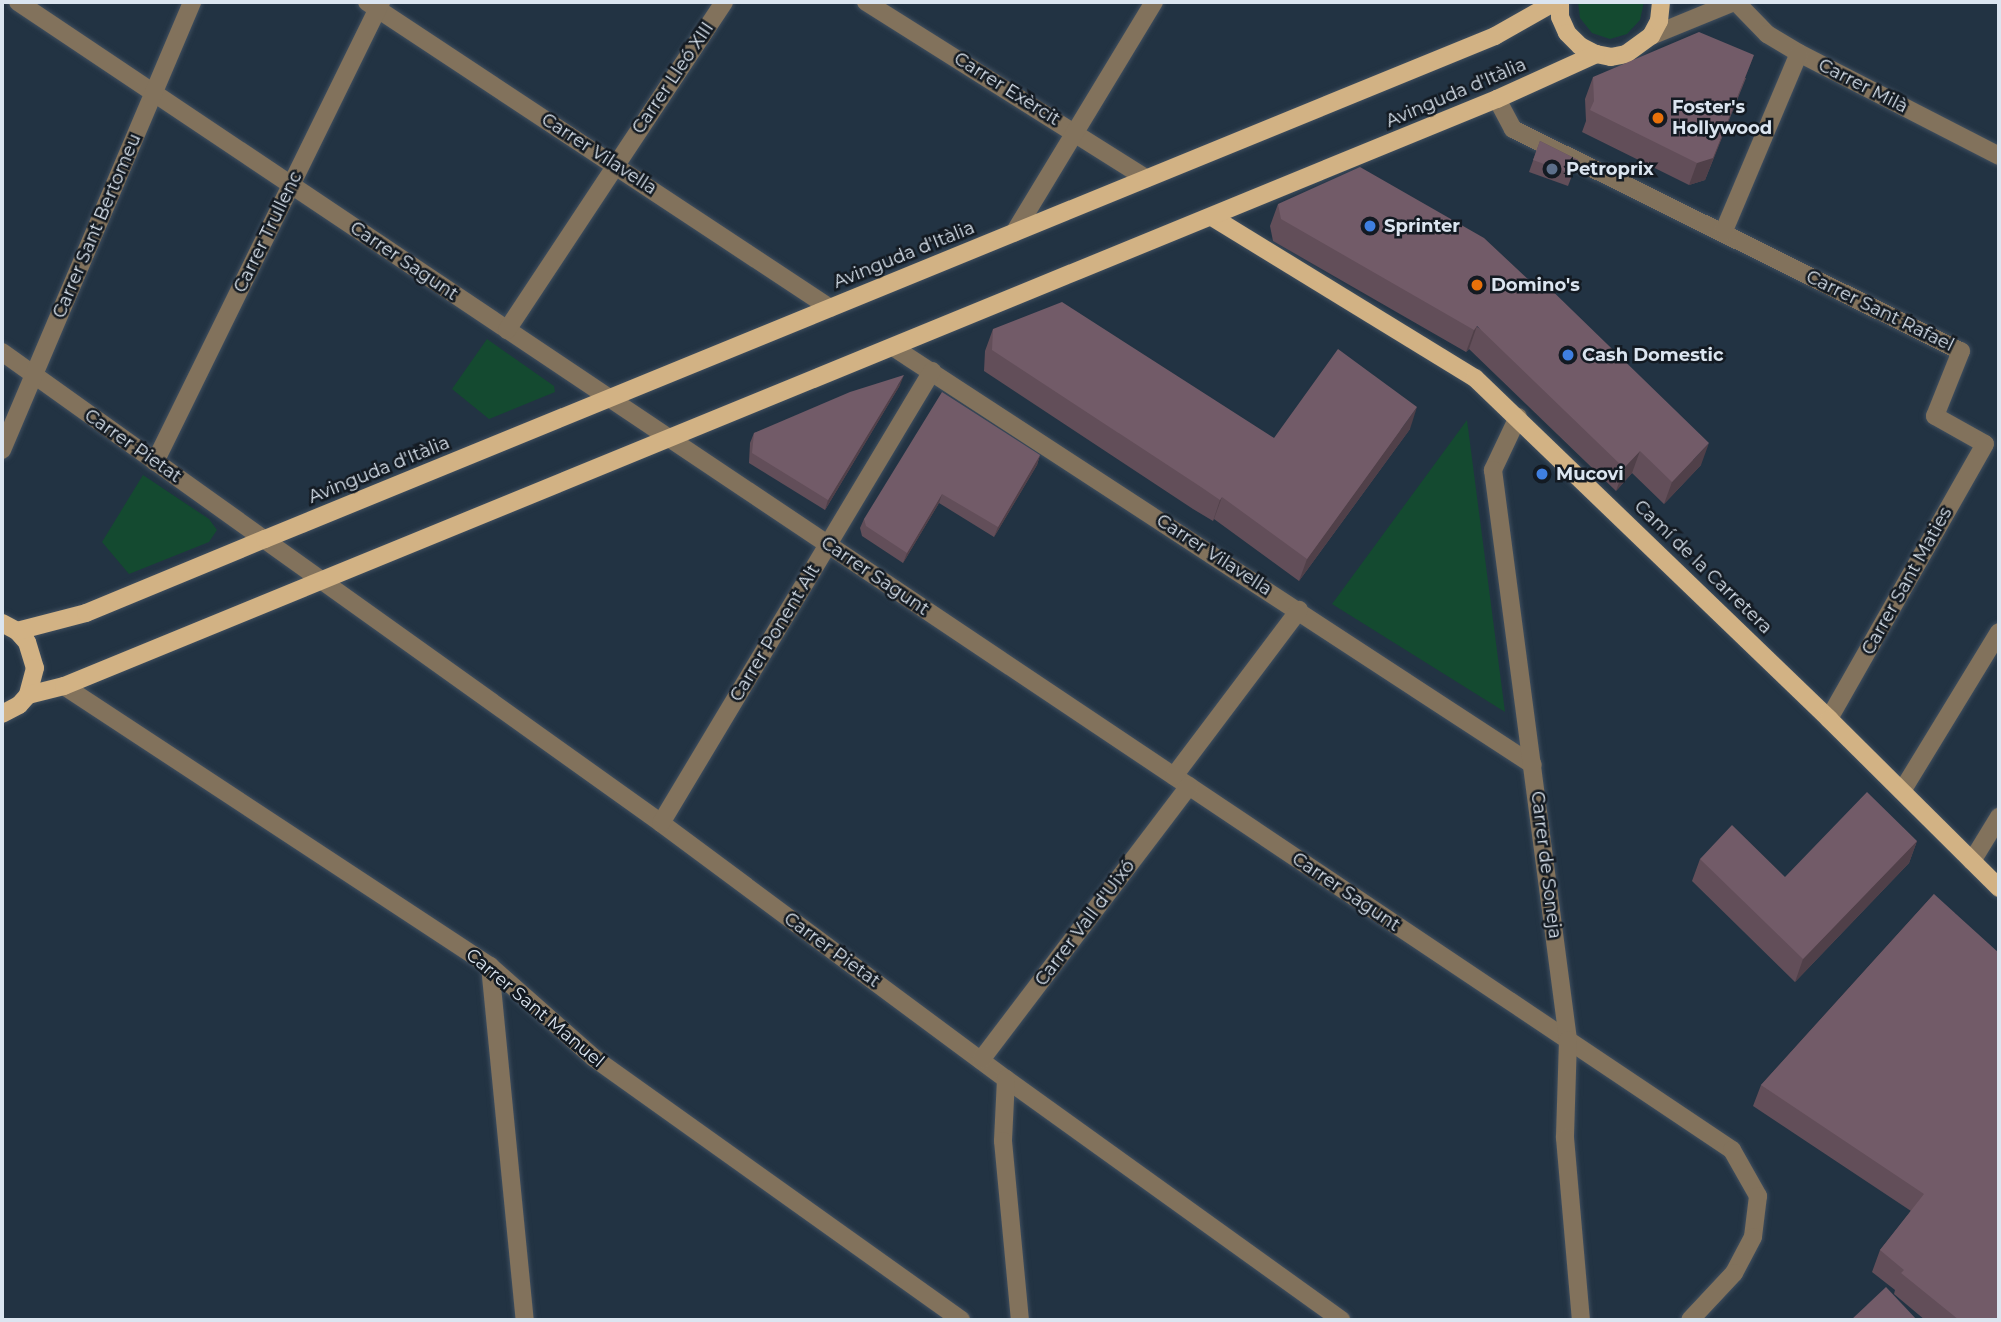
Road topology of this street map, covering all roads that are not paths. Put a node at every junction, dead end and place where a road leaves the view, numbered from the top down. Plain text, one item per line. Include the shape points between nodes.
1 (18, 2) edge
2 (192, 2) edge
3 (724, 2) edge
4 (866, 2) edge
5 (1154, 2) edge
6 (1557, 2) edge
7 (1661, 2) edge
8 (1735, 2) edge
9 (375, 4) edge
10 (1651, 36) junction
11 (1595, 54) junction
12 (1799, 54) junction
13 (153, 93) junction
14 (1497, 99) junction
15 (1076, 131) junction
16 (1999, 156) edge
17 (616, 165) junction
18 (1146, 178) junction
19 (291, 185) junction
20 (1212, 216) junction
21 (1014, 233) junction
22 (1723, 233) junction
23 (831, 308) junction
24 (507, 330) junction
25 (893, 347) junction
26 (2, 352) edge
27 (932, 371) junction
28 (34, 375) junction
29 (610, 398) junction
30 (1518, 417) junction
31 (668, 439) junction
32 (1985, 444) joint
33 (2, 450) edge
34 (155, 462) junction
35 (265, 540) junction
36 (828, 544) junction
37 (321, 581) junction
38 (1299, 610) junction
39 (9, 627) edge
40 (1999, 632) edge
41 (64, 686) junction
42 (28, 695) junction
43 (2, 715) edge
44 (1829, 719) junction
45 (1533, 765) junction
46 (1181, 781) junction
47 (1902, 791) junction
48 (1999, 817) edge
49 (661, 823) junction
50 (1972, 862) junction
51 (1999, 888) edge
52 (491, 966) junction
53 (1568, 1040) junction
54 (981, 1060) junction
55 (1006, 1079) junction
56 (525, 1320) edge
57 (961, 1320) edge
58 (1020, 1320) edge
59 (1341, 1320) edge
60 (1581, 1320) edge
61 (1690, 1320) edge

1 - 13 street, Carrer Sagunt
2 - 13 street, Carrer Sant Bertomeu
3 - 17 street, Carrer Lleó XIII
4 - 15 street, Carrer Exèrcit
5 - 15 street
6 - 11 main road via 1567,33
6 - 18 main road, Avinguda d'Itàlia via 1495,36
7 - 10 main road
8 - 10 street
8 - 12 street, Carrer Milà via 1768,34
9 - 17 street, Carrer Vilavella
9 - 19 street, Carrer Trullenc
10 - 11 main road via 1626,54
11 - 14 main road, Avinguda d'Itàlia
12 - 16 street, Carrer Milà
12 - 22 street
13 - 19 street, Carrer Sagunt
13 - 28 street, Carrer Sant Bertomeu
14 - 20 main road, Avinguda d'Itàlia
14 - 22 street, Carrer Sant Rafael via 1513,129
15 - 18 street, Carrer Exèrcit
15 - 21 street
17 - 23 street, Carrer Vilavella
17 - 24 street, Carrer Lleó XIII
18 - 21 main road, Avinguda d'Itàlia
19 - 24 street, Carrer Sagunt
19 - 34 street, Carrer Trullenc
20 - 25 main road, Avinguda d'Itàlia
20 - 30 main road, Camí de la Carretera via 1475,378
21 - 23 main road, Avinguda d'Itàlia
22 - 32 street, Carrer Sant Rafael via 1961,351 1935,416
23 - 29 main road, Avinguda d'Itàlia
24 - 29 street, Carrer Sagunt
25 - 27 street, Carrer Vilavella
25 - 31 main road, Avinguda d'Itàlia
26 - 28 street, Carrer Pietat
27 - 36 street, Carrer Ponent Alt
27 - 38 street, Carrer Vilavella
28 - 33 street, Carrer Sant Bertomeu
28 - 34 street, Carrer Pietat
29 - 31 street, Carrer Sagunt
29 - 35 main road, Avinguda d'Itàlia
30 - 44 main road, Camí de la Carretera
30 - 45 street, Carrer de Soneja via 1493,470
31 - 36 street, Carrer Sagunt
31 - 37 main road, Avinguda d'Itàlia
32 - 44 street, Carrer Sant Maties
34 - 35 street, Carrer Pietat
35 - 37 street
35 - 39 main road, Avinguda d'Itàlia via 86,613
36 - 46 street, Carrer Sagunt
36 - 49 street, Carrer Ponent Alt
37 - 41 main road, Avinguda d'Itàlia
37 - 49 street, Carrer Pietat
38 - 45 street, Carrer Vilavella
38 - 46 street, Carrer Vall d'Uixó
39 - 42 main road via 27,642 35,668
40 - 47 street
41 - 42 main road, Avinguda d'Itàlia
41 - 52 street, Carrer Sant Manuel
42 - 43 main road
44 - 47 main road, Camí de la Carretera
45 - 53 street, Carrer de Soneja
46 - 53 street, Carrer Sagunt
46 - 54 street, Carrer Vall d'Uixó
47 - 50 main road, Camí de la Carretera
48 - 50 street
49 - 54 street, Carrer Pietat
50 - 51 main road, Camí de la Carretera
52 - 56 street
52 - 57 street, Carrer Sant Manuel via 594,1058
53 - 60 street, Carrer de Soneja via 1564,1138
53 - 61 street, Carrer Sagunt via 1732,1150 1758,1196 1753,1237 1734,1273
54 - 55 street, Carrer Pietat
55 - 58 street via 1003,1141
55 - 59 street, Carrer Pietat

